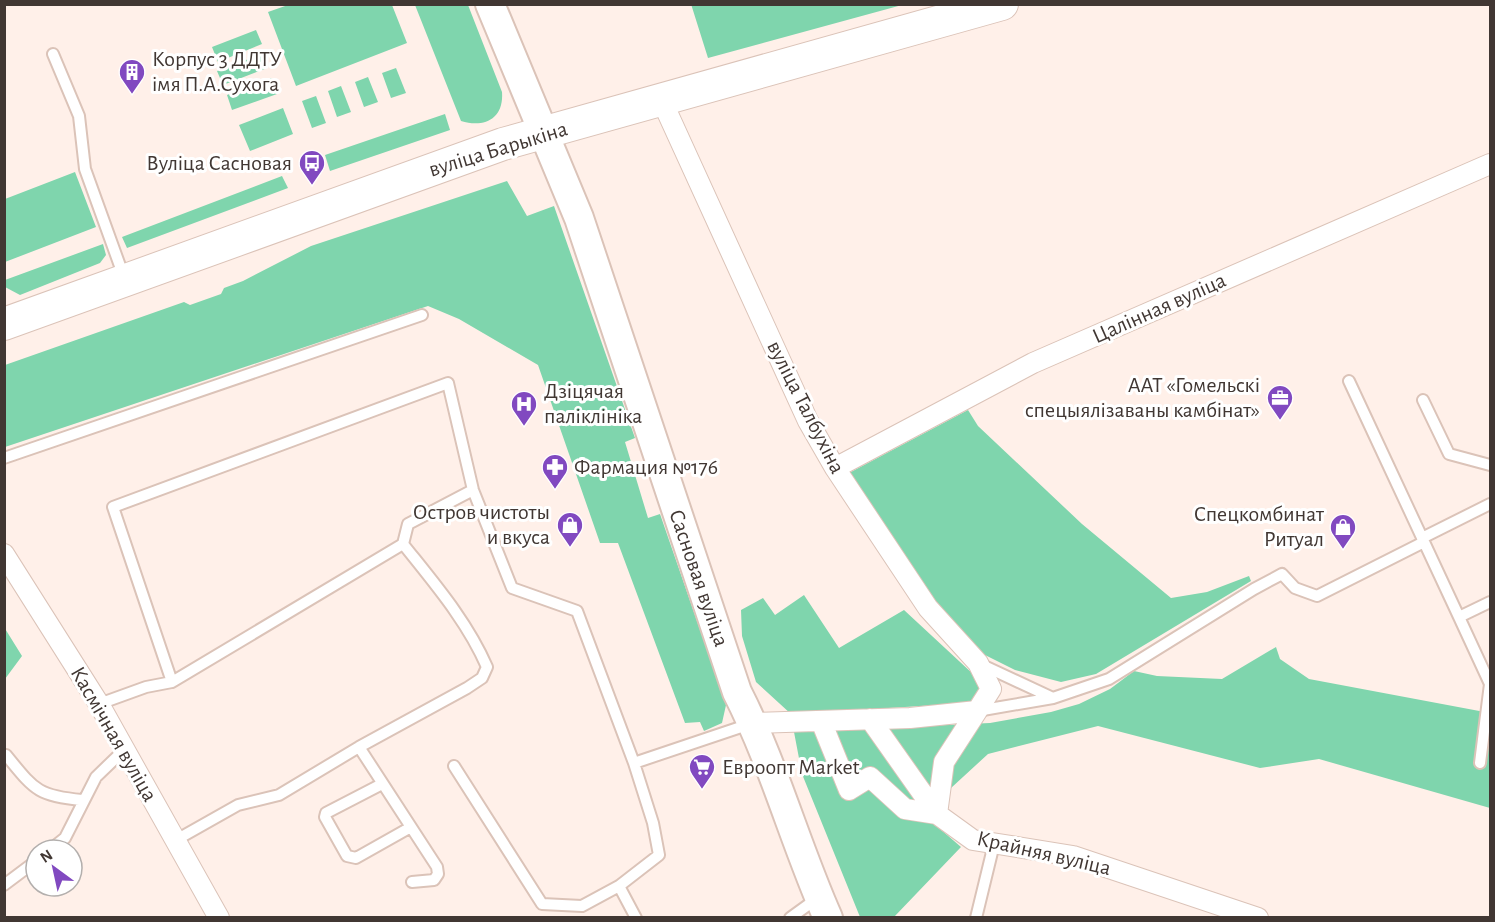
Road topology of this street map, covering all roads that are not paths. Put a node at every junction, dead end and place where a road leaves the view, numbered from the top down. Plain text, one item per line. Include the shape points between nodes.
1 (489, 4) edge
2 (1002, 4) edge
3 (53, 54) dead end
4 (662, 101) junction
5 (542, 133) junction
6 (1491, 164) edge
7 (125, 280) junction
8 (422, 315) dead end
9 (4, 324) edge
10 (1349, 381) dead end
11 (1423, 400) dead end
12 (4, 458) edge
13 (1491, 465) edge
14 (835, 468) junction
15 (473, 490) junction
16 (1491, 504) edge
17 (1423, 540) junction
18 (403, 544) junction
19 (4, 554) edge
20 (1491, 602) edge
21 (1458, 617) junction
22 (978, 663) junction
23 (172, 682) junction
24 (1490, 684) edge
25 (1053, 698) junction
26 (99, 704) junction
27 (977, 711) junction
28 (870, 719) junction
29 (821, 721) junction
30 (753, 723) junction
31 (359, 747) junction
32 (125, 749) junction
33 (6, 755) dead end
34 (633, 763) junction
35 (1480, 763) dead end
36 (454, 766) dead end
37 (382, 784) junction
38 (82, 800) junction
39 (937, 814) junction
40 (411, 827) junction
41 (65, 838) edge
42 (176, 840) junction
43 (994, 844) junction
44 (24, 870) edge
45 (412, 882) dead end
46 (4, 885) edge
47 (620, 886) junction
48 (823, 907) edge
49 (634, 917) edge
50 (219, 918) edge
51 (790, 918) edge
52 (976, 918) edge
53 (1258, 918) edge

1 - 5 main road, Сасновая вуліца
2 - 4 main road, вуліца Барыкіна
3 - 7 lane via 79,116 85,169
4 - 5 main road, вуліца Барыкіна
4 - 14 street, вуліца Талбухіна via 808,421
5 - 7 main road, вуліца Барыкіна via 450,162
5 - 30 main road, Сасновая вуліца via 579,218 734,681
6 - 14 street, Цалінная вуліца via 1033,363
7 - 9 main road, вуліца Барыкіна
8 - 12 lane
10 - 17 lane
11 - 13 lane via 1449,454
14 - 22 street, вуліца Талбухіна via 928,608
15 - 18 lane via 408,524
15 - 23 lane via 448,383 113,507
15 - 34 lane via 512,588 577,611
16 - 17 lane
17 - 21 lane
17 - 25 lane via 1317,596 1295,588 1282,574 1109,679
18 - 23 lane
18 - 31 lane via 444,596 488,667 482,678 467,688
19 - 26 street, Касмічная вуліца
20 - 21 lane
21 - 24 lane
22 - 25 lane
22 - 27 street, вуліца Талбухіна via 991,689
23 - 26 lane
24 - 35 lane
25 - 27 lane
26 - 32 street, Касмічная вуліца
27 - 28 street
27 - 39 street via 944,762
28 - 29 street
28 - 39 street, Крайняя вуліца
29 - 30 street
29 - 39 street, Крайняя вуліца via 849,790 870,777 905,809
30 - 34 lane
30 - 48 main road, Сасновая вуліца
31 - 37 lane
31 - 42 lane via 279,795 243,803
32 - 38 lane via 96,777
32 - 42 street, Касмічная вуліца
33 - 38 lane via 43,793
34 - 47 lane via 659,855
36 - 47 lane via 542,904 582,906
37 - 40 lane
37 - 40 lane via 326,813 347,855 356,858
38 - 41 lane
39 - 43 street, Крайняя вуліца via 973,840
40 - 45 lane via 438,874 426,883
42 - 50 street, Касмічная вуліца
43 - 52 lane
43 - 53 street, Крайняя вуліца via 1073,856
44 - 46 lane
47 - 49 lane
48 - 51 lane

